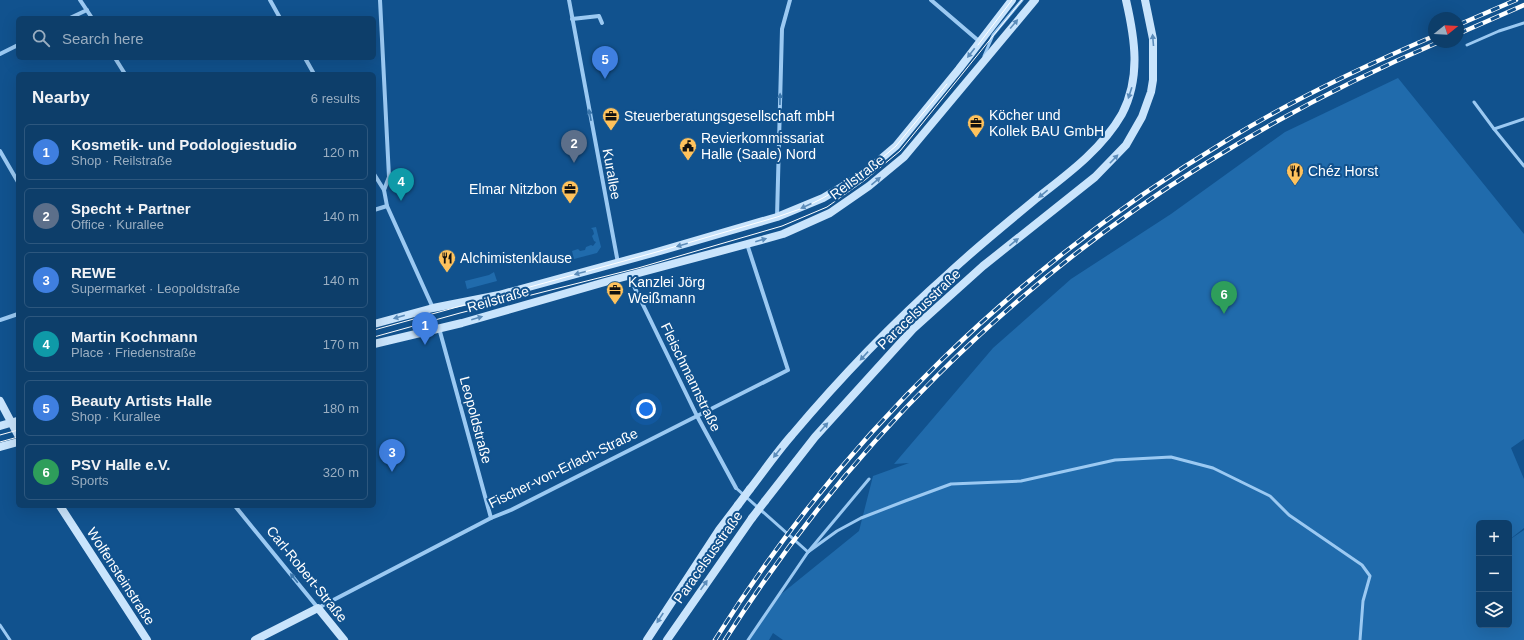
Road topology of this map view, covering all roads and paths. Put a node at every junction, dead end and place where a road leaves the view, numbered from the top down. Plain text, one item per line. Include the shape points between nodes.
1 (80, 0) edge
2 (270, 0) edge
3 (380, 0) edge
4 (569, 0) edge
5 (790, 0) edge
6 (931, 0) edge
7 (1012, 0) edge
8 (1022, 0) edge
9 (1035, 0) edge
10 (1126, 0) edge
11 (1145, 0) edge
12 (87, 10) junction
13 (74, 16) edge
14 (91, 16) edge
15 (279, 16) edge
16 (572, 19) junction
17 (602, 23) dead end
18 (1524, 23) edge
19 (980, 42) junction
20 (1467, 45) dead end
21 (16, 46) edge
22 (0, 54) edge
23 (116, 60) edge
24 (305, 60) edge
25 (980, 65) junction
26 (124, 72) edge
27 (313, 72) edge
28 (1474, 102) dead end
29 (1524, 119) edge
30 (1494, 129) junction
31 (0, 151) edge
32 (1524, 166) edge
33 (376, 177) edge
34 (16, 179) edge
35 (384, 190) junction
36 (387, 206) junction
37 (376, 209) edge
38 (777, 217) junction
39 (747, 244) junction
40 (618, 263) junction
41 (629, 276) junction
42 (433, 308) junction
43 (16, 315) edge
44 (0, 320) edge
45 (376, 323) edge
46 (439, 328) junction
47 (376, 344) edge
48 (0, 401) edge
49 (696, 416) junction
50 (15, 422) edge
51 (0, 426) edge
52 (16, 443) edge
53 (0, 447) edge
54 (868, 479) dead end
55 (736, 488) joint
56 (61, 508) edge
57 (237, 508) edge
58 (491, 518) junction
59 (808, 552) junction
60 (318, 608) junction
61 (0, 625) edge
62 (10, 640) edge
63 (147, 640) edge
64 (255, 640) edge
65 (344, 640) edge
66 (646, 640) edge
67 (666, 640) edge
68 (748, 640) edge
69 (1360, 640) edge

1 - 12 street
2 - 15 street
3 - 35 street via 389,176
4 - 16 street, Kurallee
38 -> 5 street via 782,29
6 - 19 street
7 - 19 main road, Reilstraße
8 - 25 lane via 993,35
25 -> 9 main road, Reilstraße
10 -> 66 main road, Paracelsusstraße, bridge via 1135,46 1133,85 1126,105 1108,133 1095,150 996,231 887,333 791,435 719,530
67 -> 11 main road, Paracelsusstraße, bridge via 764,501 815,437 913,329 983,266 1095,177 1126,145 1142,117 1153,80 1153,39
12 - 13 street
12 - 14 street
16 - 17 street via 599,16
40 -> 16 street, Kurallee
18 - 20 lane
19 -> 38 main road, Reilstraße via 896,146 862,175 843,187 803,208
21 - 22 street
23 - 26 street
24 - 27 street
39 -> 25 main road, Reilstraße via 783,234 830,213 869,186 904,157
28 - 30 lane
29 - 30 lane
30 - 32 lane
31 - 34 street
33 - 35 street
35 - 36 street
36 - 37 street
36 - 42 street
38 -> 40 main road, Reilstraße
39 - 41 main road, Reilstraße
39 - 49 street, Fischer-von-Erlach-Straße via 788,370
40 - 41 main road
40 -> 42 main road, Reilstraße via 499,295
46 -> 41 main road, Reilstraße
41 - 49 street, Fleischmannstraße
42 -> 45 main road, Reilstraße
43 - 44 street
46 - 47 main road, Reilstraße
46 - 58 street, Leopoldstraße
48 - 50 main road
49 - 55 street, Fleischmannstraße
49 - 58 street, Fischer-von-Erlach-Straße
50 - 51 main road
52 - 53 main road
54 - 59 lane
55 - 59 lane
56 - 63 main road, Wolfensteinstraße
60 -> 57 street, Carl-Robert-Straße
58 - 60 street, Fischer-von-Erlach-Straße
59 - 68 lane
59 - 69 lane via 837,531 861,518 951,484 1021,481 1115,460 1171,457 1213,468 1270,496 1289,515 1362,565 1370,576 1363,601
60 - 64 main road, Fischer-von-Erlach-Straße
60 - 65 main road, Carl-Robert-Straße
61 - 62 lane

